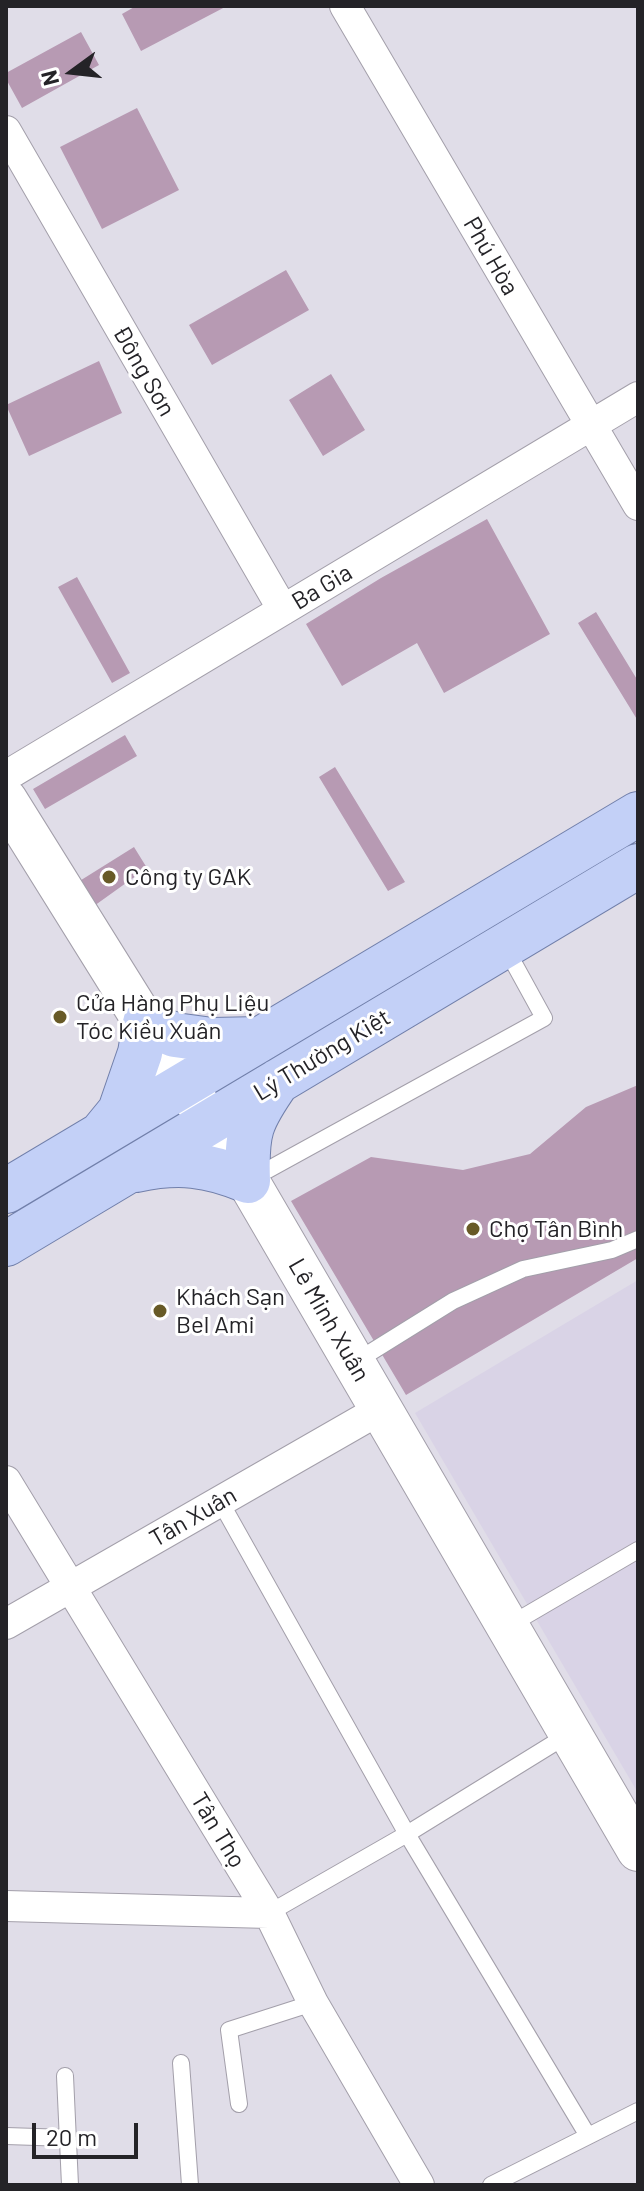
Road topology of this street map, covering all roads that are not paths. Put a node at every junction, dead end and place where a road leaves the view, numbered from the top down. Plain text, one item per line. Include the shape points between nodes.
1 (345, 6) edge
2 (6, 131) edge
3 (638, 397) edge
4 (591, 426) junction
5 (638, 505) edge
6 (283, 610) junction
7 (6, 776) edge
8 (6, 800) edge
9 (638, 814) edge
10 (638, 866) edge
11 (504, 946) junction
12 (145, 1023) junction
13 (260, 1039) junction
14 (278, 1081) junction
15 (185, 1084) junction
16 (210, 1123) junction
17 (101, 1135) junction
18 (126, 1172) junction
19 (248, 1181) junction
20 (6, 1191) edge
21 (638, 1239) edge
22 (6, 1244) edge
23 (353, 1363) junction
24 (381, 1409) junction
25 (6, 1481) edge
26 (220, 1501) junction
27 (638, 1550) edge
28 (70, 1587) junction
29 (6, 1624) edge
30 (508, 1626) junction
31 (569, 1734) junction
32 (407, 1834) junction
33 (638, 1850) edge
34 (6, 1906) edge
35 (269, 1913) junction
36 (313, 2003) junction
37 (181, 2063) dead end
38 (65, 2076) dead end
39 (239, 2104) dead end
40 (638, 2111) edge
41 (6, 2136) edge
42 (588, 2136) junction
43 (68, 2138) junction
44 (70, 2185) edge
45 (190, 2185) edge
46 (419, 2185) edge
47 (491, 2185) edge

1 - 4 street, Phú Hòa
2 - 6 street, Đông Sơn
3 - 4 street, Ba Gia
4 - 5 street, Phú Hòa
4 - 6 street, Ba Gia
6 - 7 street, Ba Gia
8 - 12 street, Lê Minh Xuân
9 - 13 main road, Lý Thường Kiệt
10 - 11 main road, Lý Thường Kiệt
11 - 14 main road, Lý Thường Kiệt
11 - 19 lane via 544,1018
12 - 13 main road via 187,1037
12 - 15 street, Lê Minh Xuân
12 - 17 main road via 120,1111
13 - 15 main road, Lý Thường Kiệt
14 - 16 main road, Lý Thường Kiệt
14 - 19 main road via 251,1126
15 - 16 street, Lê Minh Xuân
15 - 17 main road, Lý Thường Kiệt
16 - 18 main road, Lý Thường Kiệt
16 - 19 street, Lê Minh Xuân
17 - 20 main road, Lý Thường Kiệt
18 - 19 main road via 196,1166
18 - 22 main road, Lý Thường Kiệt
19 - 23 street, Lê Minh Xuân
21 - 23 lane via 612,1250 523,1269 453,1301
23 - 24 street, Lê Minh Xuân
24 - 26 street, Tân Xuân
24 - 30 street, Lê Minh Xuân
25 - 28 street, Tân Thọ
26 - 28 street, Tân Xuân
26 - 32 lane
27 - 30 lane
28 - 29 street, Tân Xuân
28 - 35 street, Tân Thọ
30 - 31 street, Lê Minh Xuân
31 - 32 lane
31 - 33 street, Lê Minh Xuân
32 - 35 lane
32 - 42 lane
34 - 35 street
35 - 36 street, Tân Thọ
36 - 39 lane via 229,2030
36 - 46 street, Tân Thọ
37 - 45 lane
38 - 43 lane
40 - 42 lane
41 - 43 lane
42 - 47 lane
43 - 44 lane

